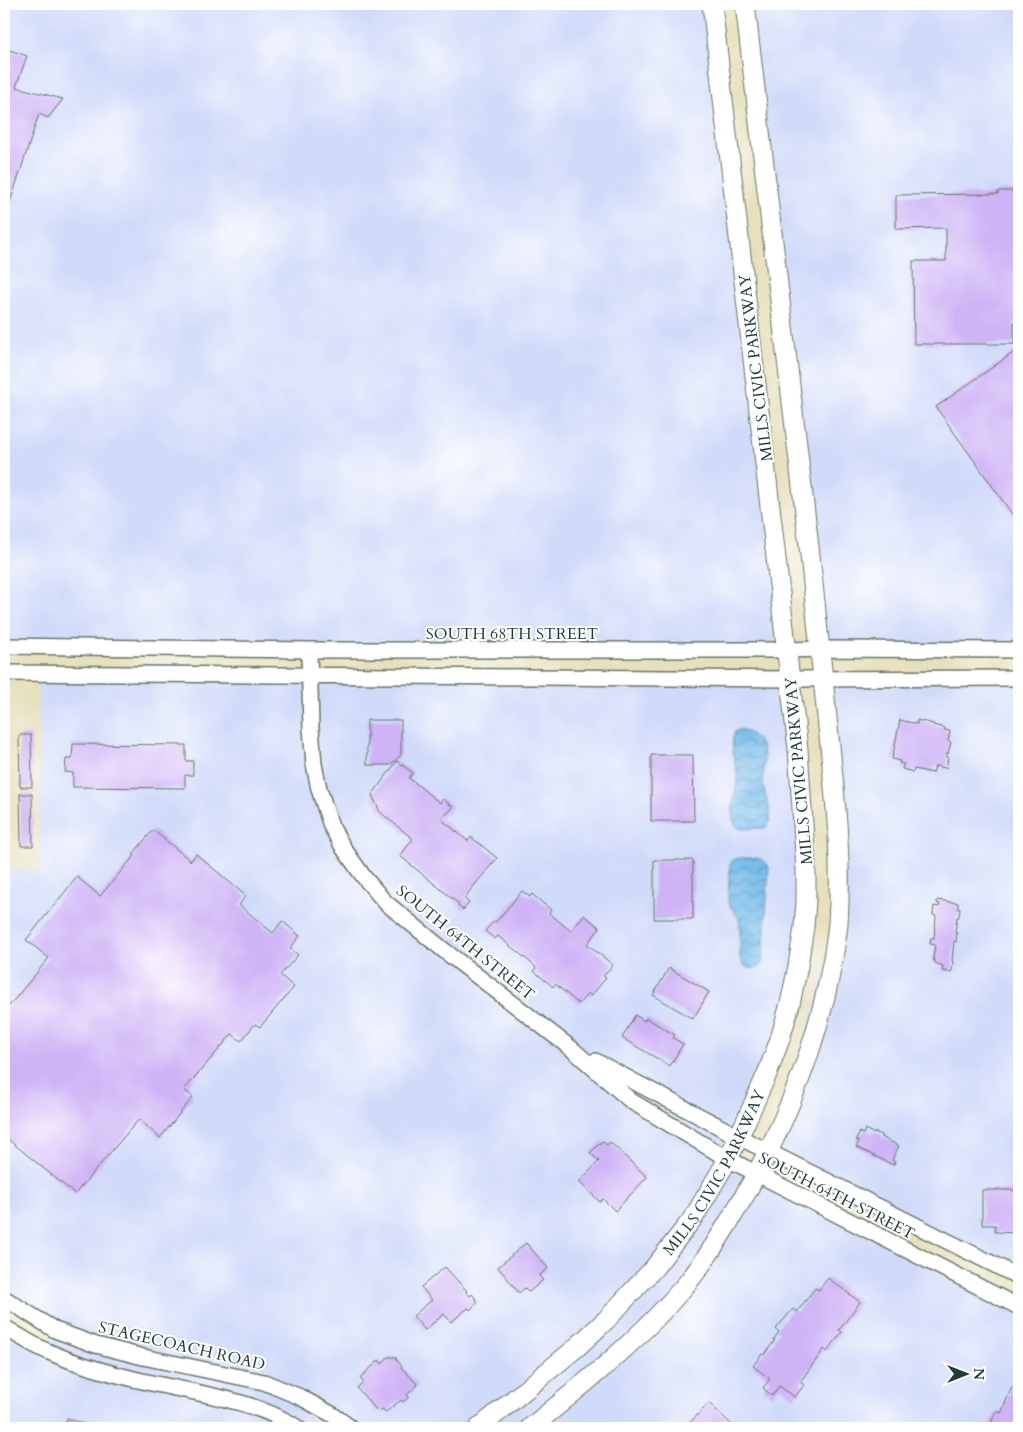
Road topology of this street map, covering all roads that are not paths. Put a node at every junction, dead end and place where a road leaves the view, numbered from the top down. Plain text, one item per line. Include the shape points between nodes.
1 (712, 4) edge
2 (746, 4) edge
3 (4, 646) edge
4 (821, 649) junction
5 (309, 650) junction
6 (788, 650) junction
7 (1019, 650) edge
8 (4, 673) edge
9 (309, 676) junction
10 (1019, 678) edge
11 (790, 679) junction
12 (824, 679) junction
13 (572, 1049) junction
14 (739, 1136) junction
15 (768, 1151) junction
16 (728, 1159) junction
17 (757, 1173) junction
18 (1019, 1277) edge
19 (4, 1298) edge
20 (1019, 1307) edge
21 (4, 1327) edge
22 (298, 1428) edge
23 (351, 1428) edge
24 (479, 1428) edge
25 (530, 1428) edge

1 - 6 main road, MILLS CIVIC PARKWAY
2 - 4 main road, MILLS CIVIC PARKWAY
3 - 5 street, SOUTH 68TH STREET
4 - 6 street, SOUTH 68TH STREET
4 - 7 street, SOUTH 68TH STREET
4 - 12 main road, MILLS CIVIC PARKWAY
5 - 6 street, SOUTH 68TH STREET
5 - 9 street, SOUTH 64TH STREET
6 - 11 main road, MILLS CIVIC PARKWAY
8 - 9 street
9 - 11 street
9 - 13 street, SOUTH 64TH STREET via 314,764 319,790 331,826 363,876 385,902
10 - 12 street
11 - 12 street
11 - 14 main road, MILLS CIVIC PARKWAY via 805,838 804,927 792,995 780,1039
12 - 15 main road, MILLS CIVIC PARKWAY via 840,862 837,928 814,1038 800,1080
13 - 14 street, SOUTH 64TH STREET
13 - 16 street, SOUTH 64TH STREET via 631,1100
14 - 15 street, SOUTH 64TH STREET
14 - 16 main road, MILLS CIVIC PARKWAY
15 - 17 main road, MILLS CIVIC PARKWAY
15 - 18 street, SOUTH 64TH STREET
16 - 17 street, SOUTH 64TH STREET
16 - 24 main road, MILLS CIVIC PARKWAY via 694,1217 654,1268 606,1320
17 - 20 street, SOUTH 64TH STREET
17 - 25 main road, MILLS CIVIC PARKWAY via 712,1249 686,1285 630,1344
19 - 23 street, STAGECOACH ROAD via 54,1330 96,1344 264,1382 333,1415
21 - 22 street via 46,1351 87,1366 255,1407

